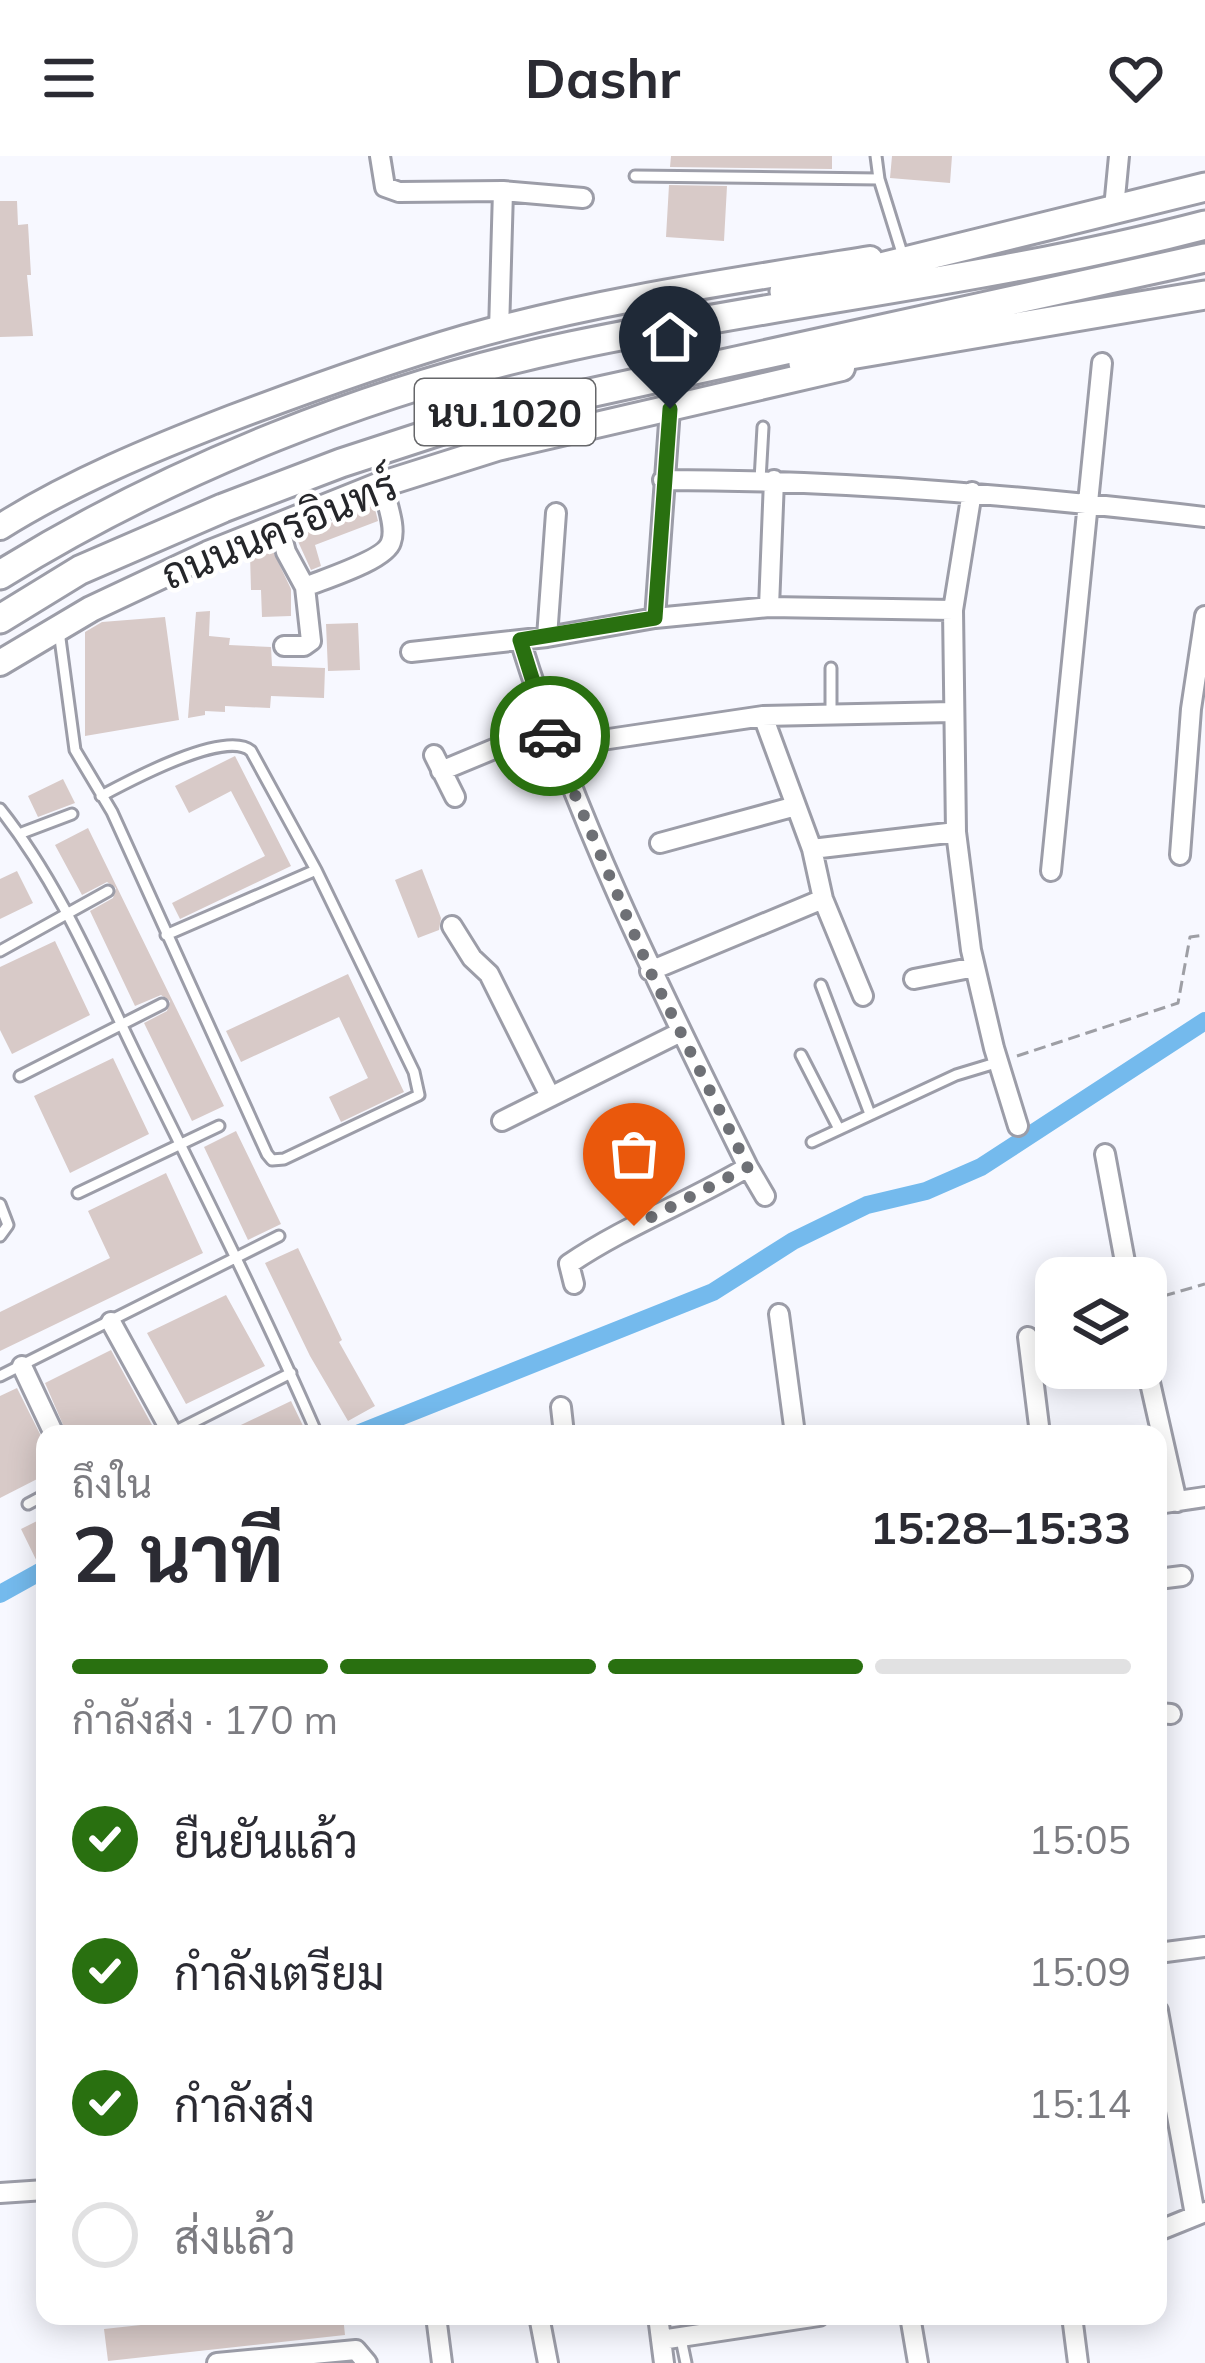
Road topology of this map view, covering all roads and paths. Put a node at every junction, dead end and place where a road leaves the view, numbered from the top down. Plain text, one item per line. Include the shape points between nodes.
1 (380, 156) edge
2 (876, 156) edge
3 (1119, 156) edge
4 (635, 176) dead end
5 (879, 179) junction
6 (1205, 187) edge
7 (503, 191) junction
8 (583, 198) dead end
9 (1114, 208) junction
10 (1205, 225) edge
11 (1036, 228) junction
12 (902, 253) junction
13 (1205, 258) edge
14 (1205, 295) edge
15 (684, 326) junction
16 (499, 331) junction
17 (973, 337) junction
18 (1102, 363) dead end
19 (681, 372) junction
20 (670, 409) junction
21 (763, 428) dead end
22 (662, 480) junction
23 (767, 480) junction
24 (382, 484) junction
25 (972, 492) junction
26 (1090, 504) junction
27 (556, 513) dead end
28 (1205, 517) edge
29 (0, 526) edge
30 (279, 526) junction
31 (0, 575) edge
32 (305, 587) junction
33 (769, 607) junction
34 (953, 610) junction
35 (655, 618) junction
36 (1205, 618) edge
37 (0, 619) edge
38 (59, 626) junction
39 (548, 637) junction
40 (520, 640) junction
41 (284, 646) dead end
42 (411, 652) dead end
43 (0, 663) edge
44 (831, 668) dead end
45 (1198, 710) edge
46 (952, 712) junction
47 (831, 714) junction
48 (763, 716) junction
49 (547, 727) junction
50 (555, 747) junction
51 (1184, 791) junction
52 (1205, 794) edge
53 (101, 796) junction
54 (455, 797) dead end
55 (796, 806) junction
56 (0, 809) edge
57 (72, 814) dead end
58 (956, 832) junction
59 (19, 834) junction
60 (660, 843) dead end
61 (812, 849) junction
62 (1180, 855) dead end
63 (316, 870) junction
64 (1052, 871) dead end
65 (108, 891) dead end
66 (823, 899) junction
67 (67, 917) junction
68 (452, 926) dead end
69 (166, 935) junction
70 (1205, 935) edge
71 (0, 951) edge
72 (975, 967) junction
73 (650, 971) junction
74 (914, 979) dead end
75 (820, 985) dead end
76 (863, 996) dead end
77 (162, 1004) dead end
78 (122, 1026) junction
79 (681, 1031) junction
80 (801, 1055) dead end
81 (999, 1062) junction
82 (20, 1076) dead end
83 (550, 1096) junction
84 (869, 1114) junction
85 (502, 1121) dead end
86 (219, 1126) dead end
87 (1018, 1126) dead end
88 (839, 1129) junction
89 (812, 1142) dead end
90 (182, 1147) junction
91 (1106, 1154) dead end
92 (748, 1167) junction
93 (78, 1193) dead end
94 (765, 1196) dead end
95 (0, 1204) edge
96 (279, 1235) dead end
97 (0, 1236) edge
98 (1124, 1257) edge
99 (236, 1260) junction
100 (574, 1284) dead end
101 (1205, 1284) edge
102 (1167, 1295) edge
103 (779, 1314) dead end
104 (111, 1322) junction
105 (1028, 1337) dead end
106 (22, 1366) junction
107 (291, 1373) junction
108 (0, 1376) edge
109 (1150, 1389) edge
110 (561, 1407) dead end
111 (50, 1425) edge
112 (167, 1425) edge
113 (187, 1425) edge
114 (313, 1425) edge
115 (563, 1425) edge
116 (794, 1425) edge
117 (1039, 1425) edge
118 (1155, 1425) edge
119 (1205, 1497) edge
120 (36, 1500) edge
121 (1167, 1503) edge
122 (28, 1504) dead end
123 (1182, 1576) dead end
124 (1167, 1578) edge
125 (1205, 1947) edge
126 (1167, 1952) edge
127 (1167, 2054) edge
128 (36, 2190) edge
129 (0, 2193) edge
130 (1200, 2214) edge
131 (1167, 2227) edge
132 (437, 2325) edge
133 (541, 2325) edge
134 (663, 2325) edge
135 (758, 2325) edge
136 (911, 2325) edge
137 (1073, 2325) edge
138 (671, 2338) junction
139 (217, 2363) edge
140 (367, 2363) edge
141 (442, 2363) edge
142 (548, 2363) edge
143 (664, 2363) edge
144 (686, 2363) edge
145 (917, 2363) edge
146 (1078, 2363) edge

1 - 7 street via 385,187 399,192
2 - 5 lane
3 - 9 street
4 - 5 lane
5 - 12 lane
6 - 9 main road, นบ.1020
7 - 8 street
7 - 16 street
9 - 11 main road, นบ.1020
10 - 15 main road, ถนนนครอินทร์ / นบ.1020 via 1037,264
11 - 12 main road, นบ.1020
11 - 15 main road via 725,306
12 - 16 main road, นบ.1020 via 670,291
13 - 19 main road, ถนนนครอินทร์ / นบ.1020
14 - 17 main road, ถนนนครอินทร์ / นบ.1020
15 - 31 main road, ถนนนครอินทร์ / นบ.1020 via 568,346 320,421 69,532
16 - 29 main road, นบ.1020 via 199,431
17 - 19 main road via 703,378
17 - 20 main road, ถนนนครอินทร์ / นบ.1020
18 - 26 street
19 - 37 main road, ถนนนครอินทร์ / นบ.1020 via 485,416 341,463 80,570
20 - 22 street
20 - 24 main road, ถนนนครอินทร์ / นบ.1020
21 - 23 lane
22 - 23 street
22 - 35 street
23 - 25 street
23 - 33 street
24 - 30 main road, ถนนนครอินทร์ / นบ.1020
24 - 32 street via 390,548
25 - 26 street
25 - 34 street
26 - 28 street
26 - 64 street
27 - 39 street
30 - 32 street
30 - 38 main road, ถนนนครอินทร์ / นบ.1020
32 - 41 street via 311,641
33 - 34 street
33 - 35 street
34 - 46 street
35 - 39 street
36 - 45 street
38 - 43 main road, ถนนนครอินทร์ / นบ.1020
38 - 53 lane via 76,750
39 - 40 street
40 - 42 street
40 - 49 street
44 - 47 lane
45 - 51 street
46 - 47 street
46 - 58 street
47 - 48 street
48 - 50 street
48 - 55 street
49 - 50 street
49 - 54 street via 438,763
50 - 73 street
51 - 52 street
51 - 62 street
53 - 63 lane via 147,772 244,744
53 - 69 lane
55 - 60 street
55 - 61 street
56 - 59 lane
57 - 59 lane
58 - 61 street
58 - 72 street
59 - 67 lane
61 - 66 street
63 - 69 lane
63 - 69 lane via 420,1087 412,1099 284,1159 267,1154
65 - 67 lane
66 - 73 street
66 - 76 street
67 - 71 lane
67 - 78 lane
68 - 83 street via 489,974
70 - 81 path via 1190,937 1178,1003
72 - 74 street
72 - 81 street
73 - 79 street
75 - 84 lane
77 - 78 lane
78 - 82 lane
78 - 90 lane
79 - 83 street
79 - 92 street
80 - 88 lane
81 - 84 lane
81 - 87 street
83 - 85 street
84 - 88 lane
86 - 90 lane
88 - 89 lane
90 - 93 lane
90 - 99 lane
91 - 98 street
92 - 94 street
92 - 100 street via 600,1242 569,1264
95 - 97 lane via 8,1225
96 - 99 lane
99 - 104 lane
99 - 107 lane
101 - 102 path
103 - 116 street
104 - 106 lane
104 - 112 street
105 - 117 street
106 - 108 lane
106 - 111 street
107 - 113 lane
107 - 114 lane
109 - 118 street
110 - 115 street
119 - 121 street
120 - 122 lane
123 - 124 street
125 - 126 street
127 - 130 street
128 - 129 street
130 - 131 street
132 - 141 street
133 - 142 street
134 - 138 street
135 - 138 street
136 - 145 street
137 - 146 street
138 - 143 street
138 - 144 lane
139 - 140 street via 356,2350

